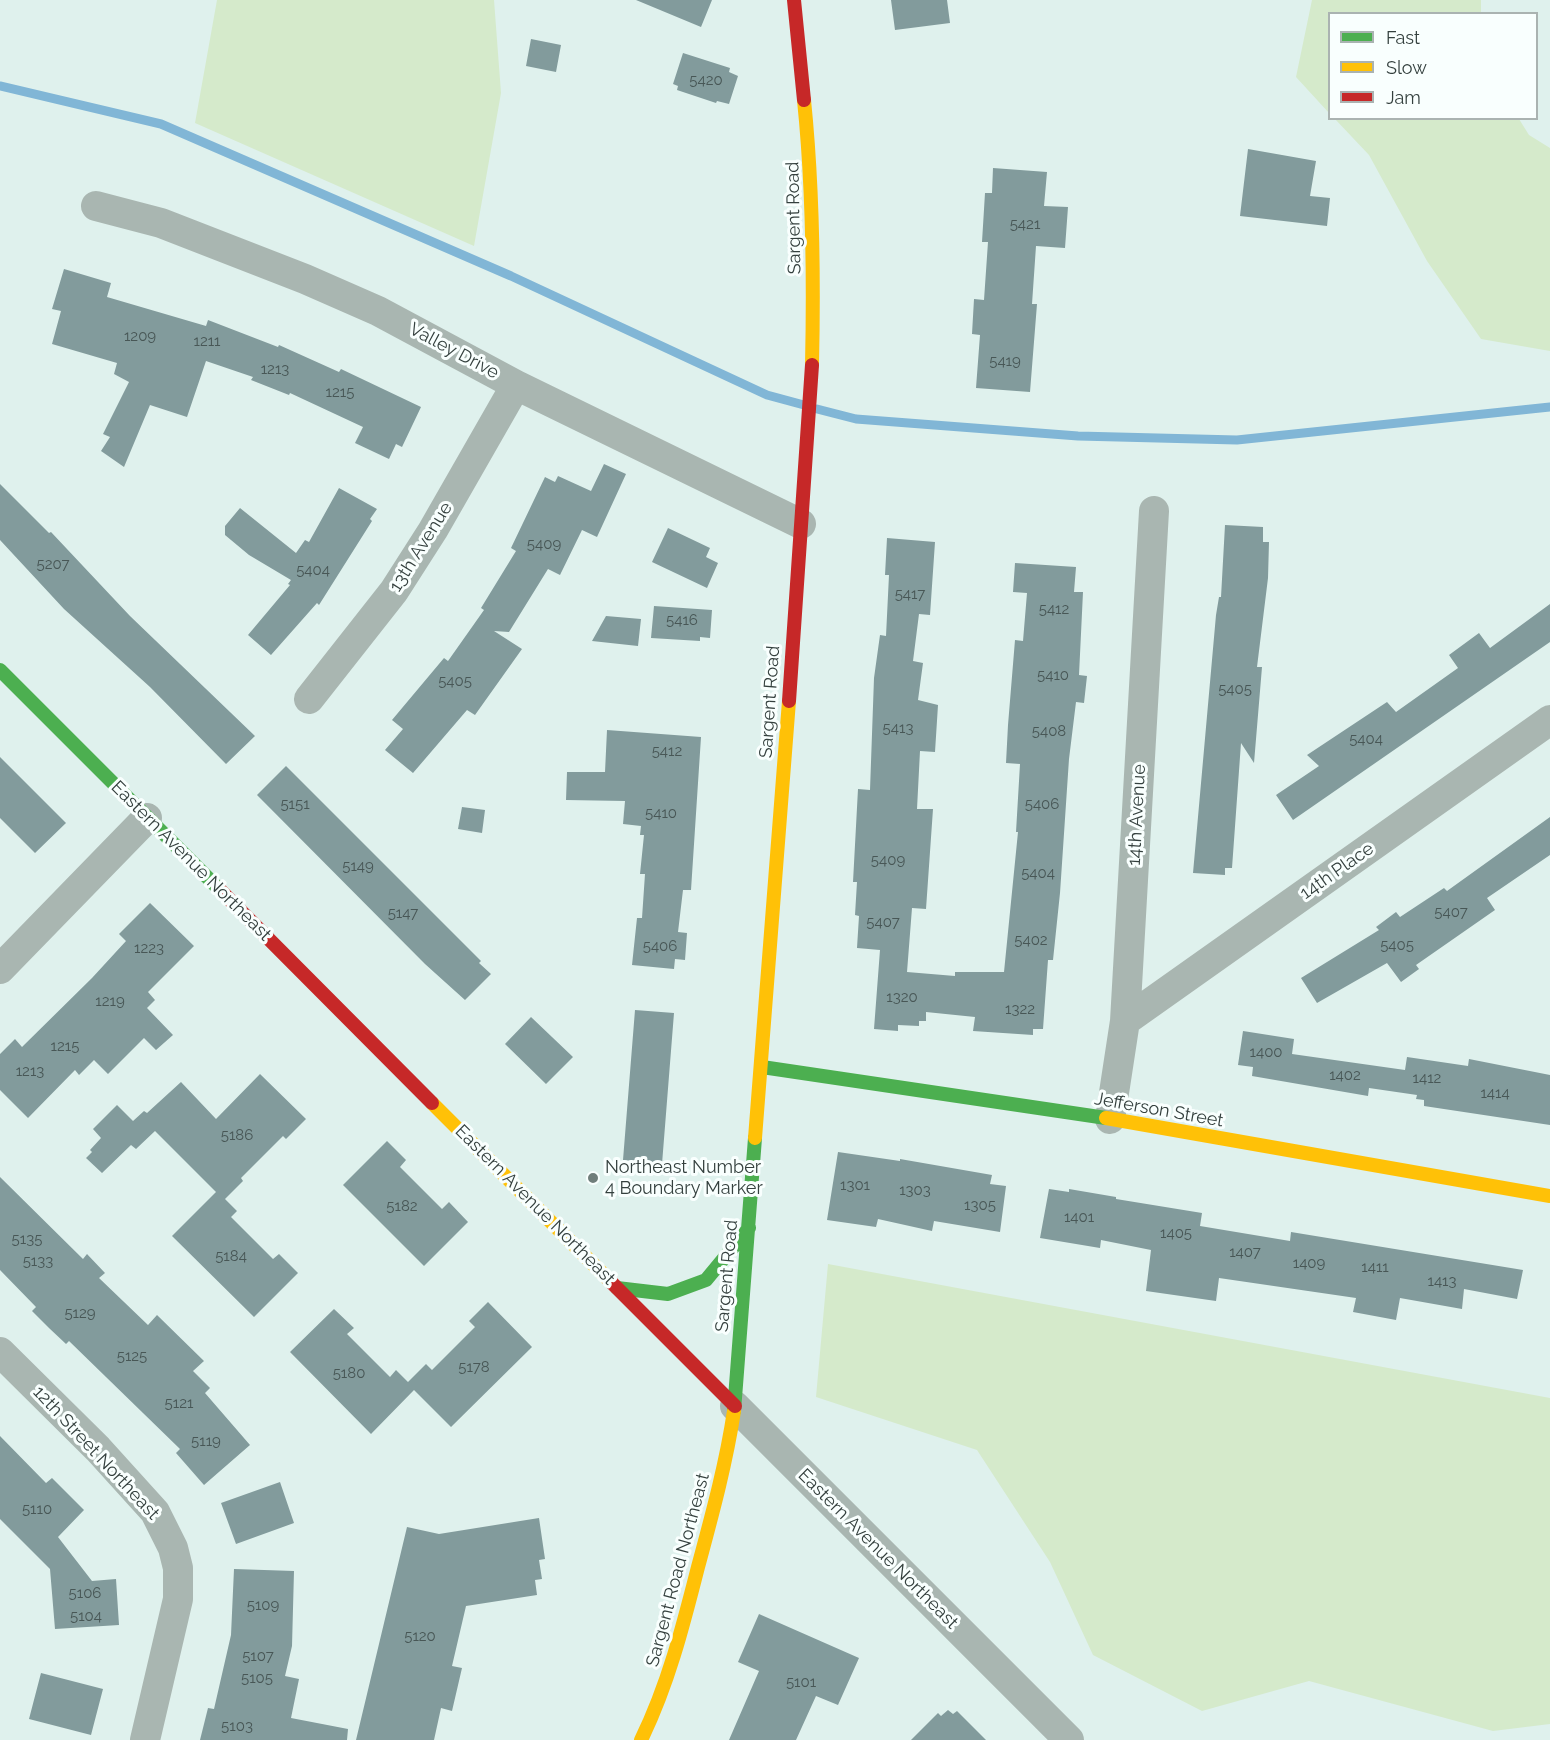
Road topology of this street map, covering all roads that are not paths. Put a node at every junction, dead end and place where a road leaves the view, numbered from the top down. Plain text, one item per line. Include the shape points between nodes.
1 (794, 0) edge
2 (96, 206) dead end
3 (516, 385) junction
4 (1154, 511) dead end
5 (801, 524) junction
6 (0, 670) edge
7 (309, 699) dead end
8 (1550, 720) edge
9 (147, 818) junction
10 (0, 969) edge
11 (1125, 1021) junction
12 (762, 1067) junction
13 (1110, 1119) junction
14 (1550, 1196) edge
15 (749, 1228) junction
16 (617, 1288) junction
17 (0, 1352) edge
18 (735, 1406) junction
19 (145, 1740) edge
20 (641, 1740) edge
21 (1069, 1740) edge

1 - 5 main road, Sargent Road via 812,165 814,291
2 - 3 street, Valley Drive via 161,223 305,279 378,311
3 - 5 street, Valley Drive
3 - 7 street, 13th Avenue via 394,591
4 - 11 street, 14th Avenue
5 - 12 main road, Sargent Road
6 - 9 main road, Eastern Avenue Northeast
8 - 11 street, 14th Place
9 - 10 street
9 - 16 main road, Eastern Avenue Northeast
11 - 13 street, 14th Avenue
12 - 13 main road, Jefferson Street
12 - 15 main road, Sargent Road
13 - 14 main road, Jefferson Street
15 - 16 main road via 706,1280 668,1294
15 - 18 main road, Sargent Road
16 - 18 main road, Eastern Avenue Northeast
17 - 19 street, 12th Street Northeast via 98,1449 154,1512 173,1548 177,1599
18 - 20 main road, Sargent Road Northeast via 720,1485 675,1655
18 - 21 street, Eastern Avenue Northeast

